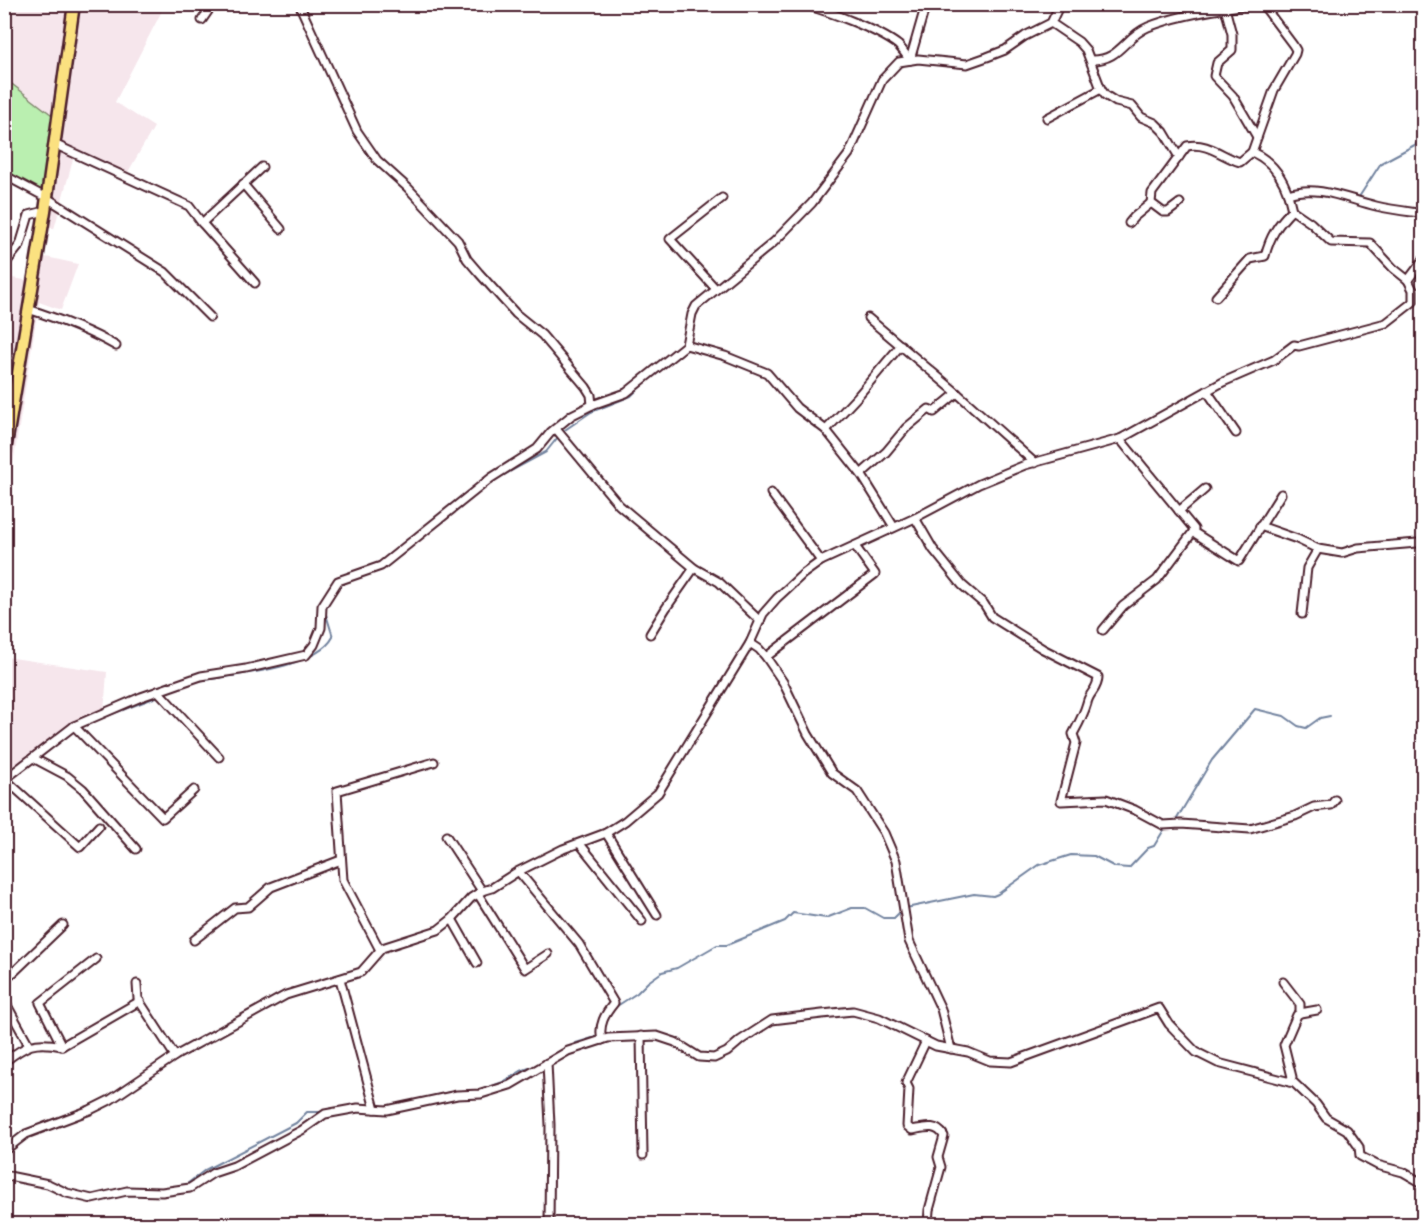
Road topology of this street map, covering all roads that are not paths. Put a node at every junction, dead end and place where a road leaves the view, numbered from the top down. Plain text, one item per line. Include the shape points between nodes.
1 (74, 4) edge
2 (213, 4) edge
3 (299, 4) edge
4 (802, 4) edge
5 (926, 4) edge
6 (1060, 4) edge
7 (1265, 5) edge
8 (1226, 8) junction
9 (202, 20) dead end
10 (1051, 23) junction
11 (910, 60) junction
12 (1091, 60) junction
13 (1101, 89) junction
14 (1047, 118) dead end
15 (1257, 137) junction
16 (54, 144) junction
17 (1252, 152) junction
18 (1179, 157) junction
19 (262, 167) dead end
20 (4, 175) edge
21 (243, 184) junction
22 (1288, 194) junction
23 (47, 198) junction
24 (723, 198) dead end
25 (1151, 203) junction
26 (1180, 203) dead end
27 (1292, 210) junction
28 (45, 211) junction
29 (1424, 218) edge
30 (202, 223) junction
31 (1129, 223) dead end
32 (281, 229) dead end
33 (1424, 260) edge
34 (4, 265) edge
35 (1408, 280) junction
36 (255, 283) dead end
37 (716, 289) junction
38 (1216, 297) dead end
39 (28, 309) junction
40 (210, 317) dead end
41 (868, 318) dead end
42 (686, 345) junction
43 (901, 345) junction
44 (116, 346) dead end
45 (1207, 391) junction
46 (957, 393) junction
47 (592, 405) junction
48 (556, 429) junction
49 (826, 430) junction
50 (1236, 433) dead end
51 (1120, 439) junction
52 (4, 458) edge
53 (1035, 463) junction
54 (861, 474) junction
55 (1204, 489) dead end
56 (771, 493) dead end
57 (1281, 494) dead end
58 (1179, 511) junction
59 (915, 518) junction
60 (1260, 526) junction
61 (894, 527) junction
62 (1193, 532) junction
63 (1417, 543) dead end
64 (855, 546) junction
65 (1318, 549) junction
66 (821, 561) junction
67 (694, 568) junction
68 (1302, 614) dead end
69 (760, 621) junction
70 (1103, 630) dead end
71 (650, 634) dead end
72 (750, 643) junction
73 (766, 657) junction
74 (158, 691) junction
75 (74, 726) junction
76 (219, 757) dead end
77 (33, 758) junction
78 (434, 762) dead end
79 (5, 779) edge
80 (194, 790) dead end
81 (1335, 800) dead end
82 (99, 826) dead end
83 (606, 833) junction
84 (446, 836) dead end
85 (580, 844) junction
86 (136, 849) dead end
87 (341, 860) junction
88 (519, 872) junction
89 (480, 893) junction
90 (657, 915) dead end
91 (452, 919) junction
92 (642, 921) dead end
93 (63, 925) dead end
94 (194, 940) dead end
95 (380, 950) junction
96 (548, 954) dead end
97 (96, 959) dead end
98 (477, 963) dead end
99 (4, 978) edge
100 (340, 980) junction
101 (1282, 982) dead end
102 (137, 984) dead end
103 (4, 1000) edge
104 (140, 1001) junction
105 (1317, 1010) dead end
106 (1300, 1013) junction
107 (641, 1036) junction
108 (602, 1040) junction
109 (926, 1041) junction
110 (29, 1045) junction
111 (63, 1047) junction
112 (951, 1049) junction
113 (175, 1056) junction
114 (4, 1062) edge
115 (547, 1063) junction
116 (1289, 1082) junction
117 (375, 1109) junction
118 (4, 1151) edge
119 (643, 1155) dead end
120 (4, 1176) edge
121 (1424, 1184) edge
122 (549, 1224) edge
123 (928, 1224) edge

1 - 16 highway
2 - 9 street
3 - 47 street via 357,131 377,160 458,241 467,259 516,314 542,335 586,387
4 - 11 street via 873,32 898,46
5 - 11 street
6 - 10 street
7 - 8 street
7 - 15 street via 1296,50 1274,90
8 - 12 street via 1183,15 1145,28 1110,57
8 - 15 street via 1232,50 1217,63 1214,76 1233,96
10 - 11 street via 1005,50 967,64
10 - 12 street via 1079,42
11 - 37 street via 899,62 882,80 849,154 812,203 774,242
12 - 13 street
13 - 14 street
13 - 18 street via 1116,102 1132,106 1141,117 1155,123
15 - 17 street
16 - 23 highway
16 - 30 street via 189,206
17 - 18 street via 1240,162 1196,144 1187,146
17 - 22 street via 1282,177
18 - 25 street via 1152,193
19 - 21 street
20 - 23 street
21 - 30 street
21 - 32 street
22 - 27 street
22 - 29 street via 1325,192 1418,213
23 - 28 highway
23 - 40 street via 165,272
24 - 37 street via 670,239
25 - 26 street via 1168,213
25 - 31 street
27 - 35 street via 1331,242 1370,243
27 - 38 street via 1278,224 1265,255 1250,259
28 - 34 street via 29,216 20,245
28 - 39 highway
30 - 36 street
33 - 35 street
35 - 45 street via 1413,302 1386,323 1294,345 1274,360
37 - 42 street via 696,306
39 - 44 street
39 - 52 highway
41 - 43 street
42 - 47 street via 626,393
42 - 49 street via 767,373 797,408
43 - 46 street
43 - 49 street
45 - 50 street
45 - 51 street
46 - 53 street
46 - 54 street via 906,428
47 - 48 street
48 - 67 street via 620,505
48 - 74 street via 537,449 491,478 381,566 338,581 322,606 321,628 306,655 201,676
49 - 54 street
51 - 53 street
51 - 58 street
53 - 59 street via 979,483
54 - 61 street
55 - 58 street
56 - 66 street
57 - 60 street
58 - 62 street
59 - 61 street
59 - 81 street via 933,549 992,617 1098,677 1098,685 1073,734 1076,743 1061,801 1106,799 1163,825 1250,829 1331,805
60 - 62 street via 1239,561
60 - 65 street
61 - 64 street
62 - 70 street via 1157,580 1123,606
63 - 65 street via 1342,553
64 - 66 street
64 - 73 street via 874,574
65 - 68 street via 1307,568
66 - 69 street via 777,598
67 - 69 street via 719,582
67 - 71 street
69 - 72 street
72 - 73 street
72 - 83 street via 658,793
73 - 112 street via 832,773 857,791 884,833 896,861 909,942 941,1009
74 - 75 street
74 - 76 street
75 - 77 street
75 - 80 street via 163,819
77 - 79 street
77 - 86 street via 83,789
78 - 87 street via 337,791
79 - 82 street via 80,847
83 - 85 street
83 - 90 street
84 - 89 street
85 - 88 street
85 - 92 street
87 - 94 street via 271,888 248,907 227,913
87 - 95 street via 343,880
88 - 89 street
88 - 108 street via 579,944 614,1003 604,1014
89 - 91 street
89 - 96 street via 525,969
91 - 95 street via 438,930
91 - 98 street
93 - 99 street
95 - 100 street via 362,972
97 - 111 street via 40,1003
100 - 113 street via 286,995
100 - 117 street
101 - 106 street via 1300,1004
102 - 104 street
103 - 110 street
104 - 111 street
104 - 113 street
105 - 106 street
106 - 116 street via 1284,1045 1292,1077
107 - 108 street
107 - 109 street via 657,1036 699,1057 714,1058 772,1020 853,1011 879,1018
107 - 119 street
108 - 115 street
109 - 112 street
109 - 123 street via 906,1083 907,1126 912,1130 930,1126 941,1130 944,1136
110 - 111 street
110 - 114 street
112 - 116 street via 990,1061 1011,1062 1159,1008 1196,1052 1218,1064
113 - 118 street via 110,1100 26,1134
115 - 117 street via 510,1085 481,1094
115 - 122 street
116 - 121 street via 1316,1104 1326,1118 1347,1130 1360,1156
117 - 120 street via 325,1114 190,1188 127,1191 92,1199 48,1184

